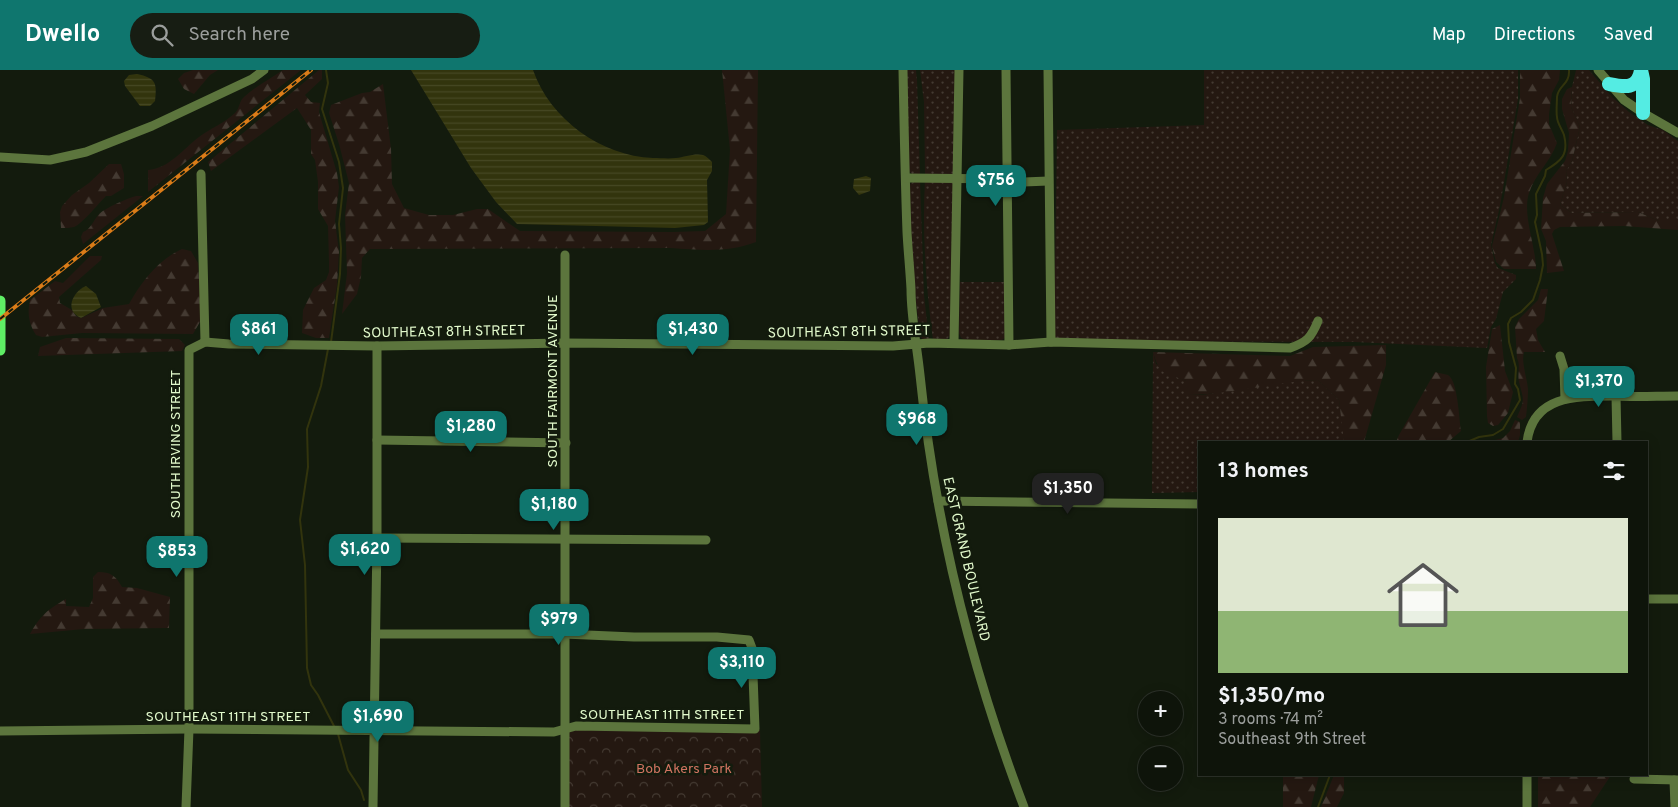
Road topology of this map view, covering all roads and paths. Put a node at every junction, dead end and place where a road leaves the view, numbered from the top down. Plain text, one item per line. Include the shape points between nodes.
1 (264, 70) edge
2 (903, 70) edge
3 (960, 70) edge
4 (1006, 70) edge
5 (1048, 70) edge
6 (1598, 70) edge
7 (1641, 70) edge
8 (1609, 84) junction
9 (1643, 113) junction
10 (1678, 133) edge
11 (0, 157) edge
12 (201, 174) dead end
13 (906, 178) junction
14 (958, 179) junction
15 (1007, 179) junction
16 (1048, 181) junction
17 (565, 255) dead end
18 (0, 301) edge
19 (1318, 321) dead end
20 (205, 342) junction
21 (1051, 342) junction
22 (565, 343) junction
23 (954, 343) junction
24 (916, 344) junction
25 (1009, 345) junction
26 (377, 346) junction
27 (0, 350) edge
28 (189, 350) joint
29 (1560, 356) dead end
30 (1616, 396) junction
31 (1678, 396) edge
32 (1565, 399) junction
33 (377, 440) junction
34 (1527, 441) edge
35 (1616, 441) edge
36 (566, 442) junction
37 (938, 501) junction
38 (1198, 504) edge
39 (378, 538) junction
40 (566, 538) junction
41 (706, 540) dead end
42 (1648, 599) edge
43 (1678, 599) edge
44 (376, 634) junction
45 (564, 634) junction
46 (189, 729) junction
47 (565, 729) junction
48 (0, 731) edge
49 (374, 731) junction
50 (1527, 776) edge
51 (1634, 779) dead end
52 (1676, 780) edge
53 (186, 807) edge
54 (374, 807) edge
55 (565, 807) edge
56 (1024, 807) edge
57 (1527, 807) edge
58 (1675, 807) edge

1 - 11 street via 252,79 152,126 86,152 50,160
2 - 13 street, EAST GRAND BOULEVARD
3 - 14 street
4 - 15 street
5 - 16 street
6 - 8 street
7 - 8 highway via 1639,79 1631,85
7 - 9 highway
8 - 9 street
9 - 10 street
12 - 20 street
13 - 14 street
13 - 24 street, EAST GRAND BOULEVARD via 908,253
14 - 15 street
14 - 23 street
15 - 16 street
15 - 25 street
16 - 21 street
17 - 22 street, SOUTH FAIRMONT AVENUE
18 - 27 main road
19 - 21 street, SOUTHEAST 8TH STREET via 1303,344 1290,348
20 - 26 street, SOUTHEAST 8TH STREET
20 - 28 street, SOUTHEAST 8TH STREET
21 - 25 street, SOUTHEAST 8TH STREET
22 - 24 street, SOUTHEAST 8TH STREET
22 - 26 street, SOUTHEAST 8TH STREET
22 - 36 street, SOUTH FAIRMONT AVENUE
23 - 24 street, SOUTHEAST 8TH STREET
23 - 25 street, SOUTHEAST 8TH STREET
24 - 37 street, EAST GRAND BOULEVARD
26 - 33 street
28 - 46 street, SOUTH IRVING STREET
29 - 32 street
30 - 31 street
30 - 32 street
30 - 35 street
32 - 34 street via 1539,414 1529,429
33 - 36 street
33 - 39 street
36 - 40 street, SOUTH FAIRMONT AVENUE
37 - 38 street
37 - 56 street, EAST GRAND BOULEVARD via 982,684
39 - 40 street
39 - 44 street
40 - 41 street
40 - 45 street, SOUTH FAIRMONT AVENUE
42 - 43 street
44 - 45 street
44 - 49 street
45 - 47 street, SOUTH FAIRMONT AVENUE
45 - 47 street, SOUTHEAST 11TH STREET via 749,640 755,729 576,726
46 - 48 street, SOUTHEAST 11TH STREET
46 - 49 street, SOUTHEAST 11TH STREET
46 - 53 street, SOUTH IRVING STREET
47 - 49 street, SOUTHEAST 11TH STREET via 554,732
47 - 55 street, SOUTH FAIRMONT AVENUE
49 - 54 street
50 - 57 street
51 - 52 street
52 - 58 street

